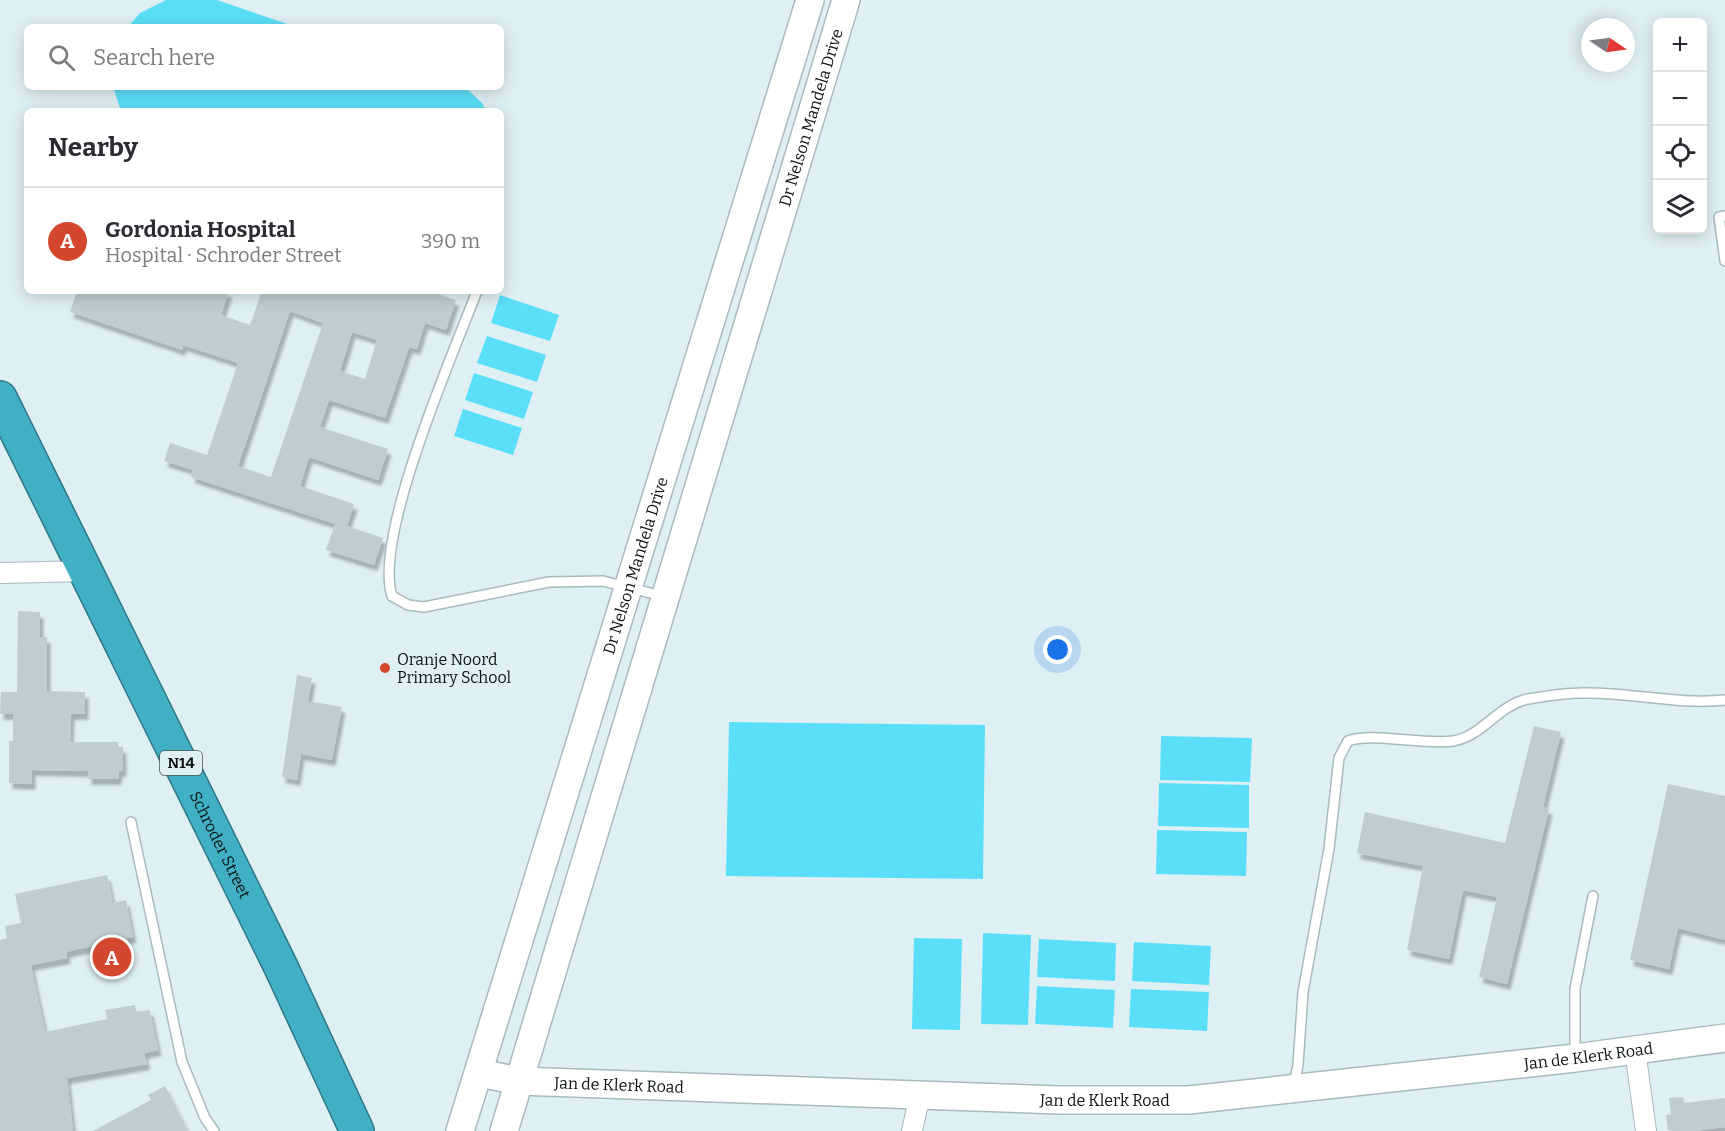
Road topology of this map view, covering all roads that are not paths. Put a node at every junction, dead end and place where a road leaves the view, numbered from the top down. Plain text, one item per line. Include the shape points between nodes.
1 (810, 0) edge
2 (846, 0) edge
3 (1725, 216) edge
4 (1725, 261) edge
5 (476, 294) edge
6 (0, 398) edge
7 (88, 571) junction
8 (0, 573) edge
9 (628, 588) junction
10 (664, 596) junction
11 (1725, 700) edge
12 (131, 822) dead end
13 (1593, 896) dead end
14 (1725, 1038) edge
15 (1635, 1050) junction
16 (1575, 1058) junction
17 (480, 1073) junction
18 (518, 1081) junction
19 (1293, 1090) junction
20 (920, 1094) junction
21 (214, 1131) edge
22 (357, 1131) edge
23 (460, 1131) edge
24 (504, 1131) edge
25 (912, 1131) edge
26 (1646, 1131) edge

1 - 9 street, Dr Nelson Mandela Drive
2 - 10 street, Dr Nelson Mandela Drive
3 - 4 lane via 1719,217
5 - 9 lane via 410,472 388,568 392,596 408,605 424,607 549,582 603,581
6 - 7 highway, Schroder Street / N14
7 - 8 street
7 - 22 highway, Schroder Street / N14
9 - 10 lane
9 - 17 street, Dr Nelson Mandela Drive
10 - 18 street, Dr Nelson Mandela Drive
11 - 19 lane via 1558,695 1507,707 1464,739 1420,743 1365,737 1348,741 1339,758 1329,849 1303,992
12 - 21 lane via 182,1062
13 - 16 lane via 1575,989
14 - 15 street, Jan de Klerk Road
15 - 16 street, Jan de Klerk Road
15 - 26 street
16 - 19 street, Jan de Klerk Road
17 - 18 street, Jan de Klerk Road
17 - 23 street, Dr Nelson Mandela Drive
18 - 20 street, Jan de Klerk Road
18 - 24 street, Dr Nelson Mandela Drive
19 - 20 street, Jan de Klerk Road via 1158,1101
20 - 25 street

